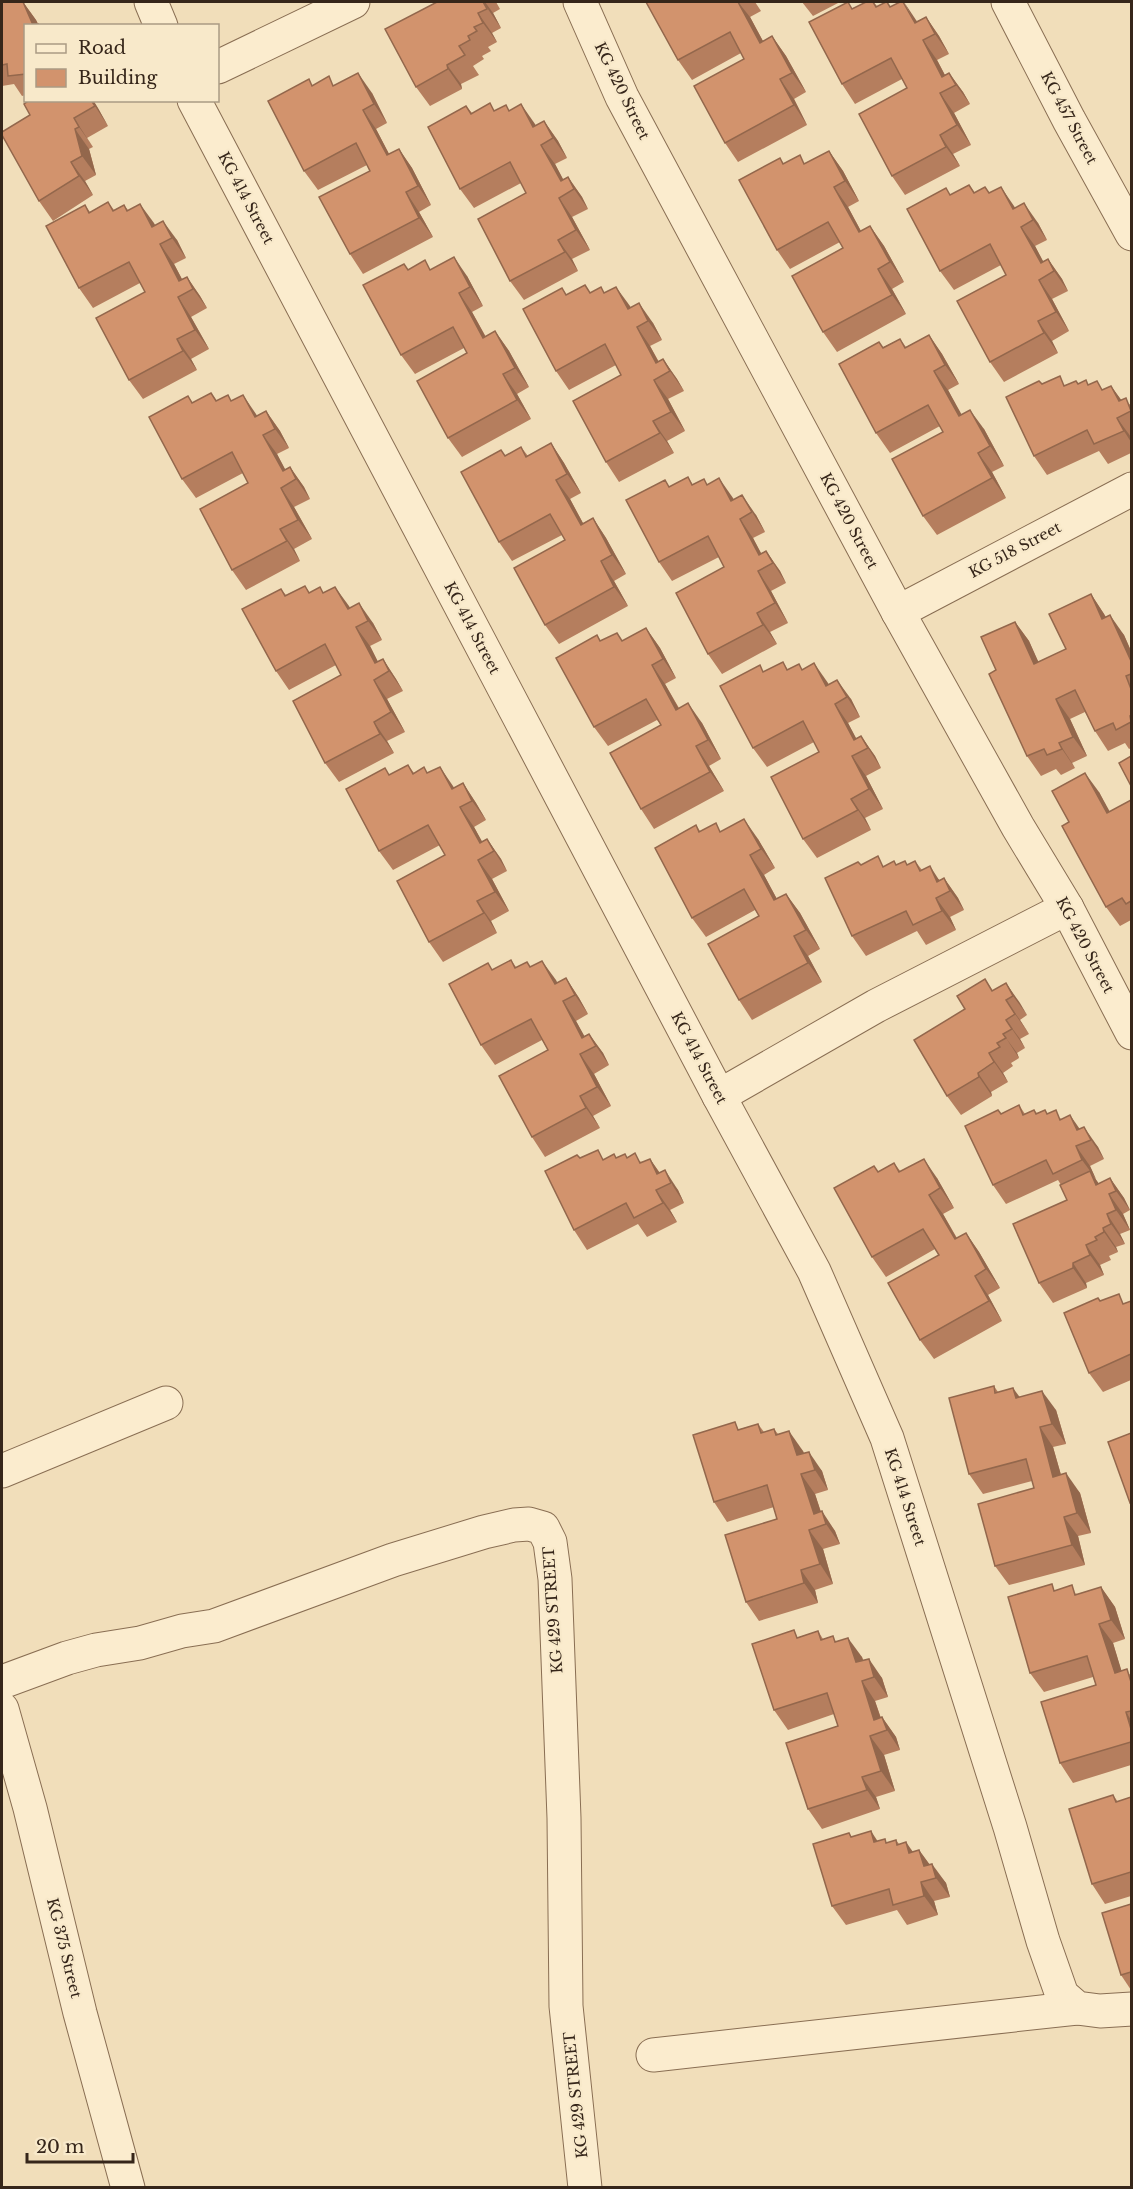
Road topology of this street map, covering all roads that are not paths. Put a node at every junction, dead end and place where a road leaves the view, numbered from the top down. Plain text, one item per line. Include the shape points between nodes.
1 (151, 2) edge
2 (353, 2) edge
3 (580, 2) edge
4 (1008, 2) edge
5 (160, 24) edge
6 (219, 67) edge
7 (195, 102) edge
8 (1131, 234) edge
9 (1131, 489) edge
10 (898, 612) junction
11 (1067, 908) junction
12 (1131, 1033) edge
13 (719, 1096) junction
14 (166, 1403) dead end
15 (2, 1471) edge
16 (2, 1682) edge
17 (2, 1709) edge
18 (1077, 2008) junction
19 (1131, 2008) edge
20 (654, 2055) dead end
21 (128, 2187) edge
22 (585, 2187) edge

1 - 5 street
2 - 6 street
3 - 10 street, KG 420 Street via 622,97
4 - 8 street, KG 457 Street
7 - 13 street, KG 414 Street
9 - 10 street, KG 518 Street
10 - 11 street, KG 420 Street
11 - 12 street, KG 420 Street
11 - 13 street via 876,1006
13 - 18 street, KG 414 Street via 814,1270 887,1438 1043,1941 1062,1995
14 - 15 street
16 - 22 street, KG 429 STREET via 96,1650 214,1626 393,1560 484,1532 514,1525 543,1528 550,1542 555,1579 566,2006
17 - 21 street, KG 375 Street
18 - 19 street
18 - 20 street

